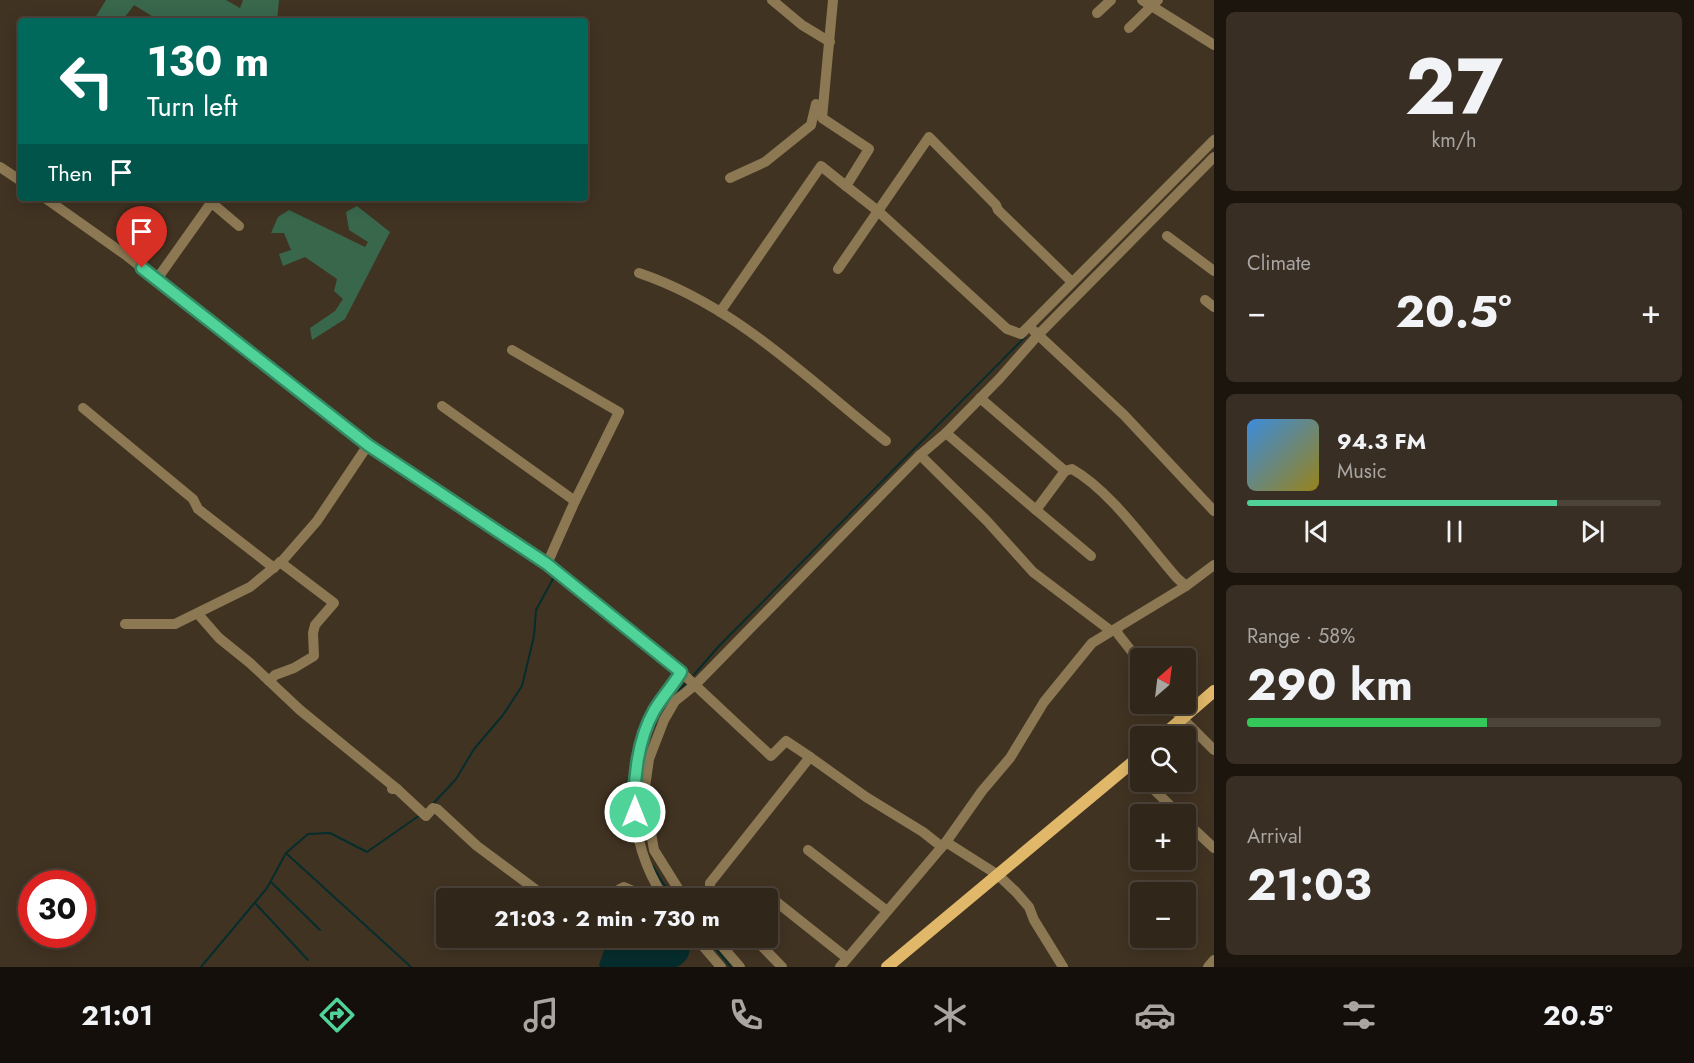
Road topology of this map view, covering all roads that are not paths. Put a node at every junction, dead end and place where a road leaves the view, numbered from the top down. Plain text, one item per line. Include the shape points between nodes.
1 (772, 0) edge
2 (833, 0) edge
3 (1111, 0) edge
4 (1150, 2) edge
5 (1097, 13) dead end
6 (1128, 28) dead end
7 (830, 42) junction
8 (1214, 45) edge
9 (816, 104) dead end
10 (1214, 140) edge
11 (1214, 158) edge
12 (0, 167) edge
13 (730, 178) dead end
14 (18, 179) edge
15 (846, 186) junction
16 (49, 201) edge
17 (208, 201) edge
18 (878, 211) junction
19 (239, 226) dead end
20 (1167, 236) dead end
21 (838, 269) dead end
22 (1214, 271) edge
23 (639, 273) dead end
24 (156, 279) junction
25 (1072, 282) junction
26 (720, 312) junction
27 (1034, 332) junction
28 (512, 350) dead end
29 (980, 398) junction
30 (442, 406) dead end
31 (83, 408) dead end
32 (946, 433) junction
33 (886, 441) dead end
34 (368, 445) junction
35 (920, 455) junction
36 (1065, 471) junction
37 (575, 501) junction
38 (1036, 510) junction
39 (1214, 511) edge
40 (1091, 556) dead end
41 (547, 564) junction
42 (277, 565) junction
43 (1214, 565) edge
44 (1186, 585) junction
45 (198, 614) junction
46 (126, 624) dead end
47 (1114, 630) junction
48 (1130, 650) edge
49 (681, 672) junction
50 (269, 681) junction
51 (694, 685) junction
52 (1213, 695) edge
53 (1177, 714) edge
54 (1182, 719) junction
55 (1174, 726) edge
56 (1214, 750) edge
57 (810, 757) junction
58 (1130, 765) edge
59 (1156, 792) edge
60 (1169, 804) edge
61 (1196, 831) edge
62 (944, 845) junction
63 (1214, 848) edge
64 (808, 850) dead end
65 (999, 875) junction
66 (534, 888) edge
67 (658, 888) edge
68 (678, 888) edge
69 (710, 888) edge
70 (778, 904) edge
71 (887, 911) junction
72 (705, 948) edge
73 (724, 948) edge
74 (764, 948) edge
75 (1214, 960) edge
76 (843, 963) edge
77 (721, 967) edge
78 (740, 967) edge
79 (782, 967) edge
80 (887, 967) edge
81 (1063, 967) edge
82 (1208, 967) edge

1 - 7 street
2 - 7 street
3 - 5 street
4 - 6 street
4 - 8 street
7 - 15 street via 822,118 869,149
9 - 13 street via 812,125 765,162
10 - 25 street
11 - 27 street
12 - 14 street
15 - 18 street
15 - 26 street via 821,166
16 - 24 street
17 - 19 street
17 - 24 street
18 - 21 street
18 - 25 street via 929,137
18 - 27 street via 1007,329 1021,334
20 - 22 street
23 - 26 street via 669,283
24 - 34 street
25 - 27 street
26 - 33 street via 769,344
27 - 29 street
27 - 39 street via 1124,415
28 - 37 street via 619,412
29 - 32 street
29 - 36 street
30 - 37 street
31 - 42 street via 193,499 198,508
32 - 35 street
32 - 38 street
34 - 41 street
34 - 42 street via 317,521
35 - 47 street via 1033,572
35 - 51 street
36 - 38 street
36 - 44 street via 1072,469 1085,476
37 - 41 street
38 - 40 street
41 - 49 street
42 - 45 street via 250,587
42 - 50 street via 334,603 315,625 314,656
43 - 44 street
44 - 47 street
45 - 46 street via 175,624
45 - 50 street via 219,638
47 - 48 street
47 - 62 street via 1092,643 1044,702 1010,758
49 - 51 street
49 - 67 street via 654,711 635,777 635,828
50 - 66 street via 426,816 437,809 477,846
51 - 57 street via 771,756 786,741
51 - 68 street via 675,701 664,720 649,759 645,787 654,850
52 - 54 main road
53 - 54 street
54 - 55 main road
54 - 56 street
57 - 62 street
57 - 69 street via 710,883
58 - 65 main road
59 - 60 street
61 - 63 street
62 - 65 street
62 - 71 street
64 - 71 street
65 - 80 main road
65 - 81 street via 1029,907
70 - 76 street
71 - 76 street
72 - 77 street
73 - 78 street
74 - 79 street
75 - 82 street

